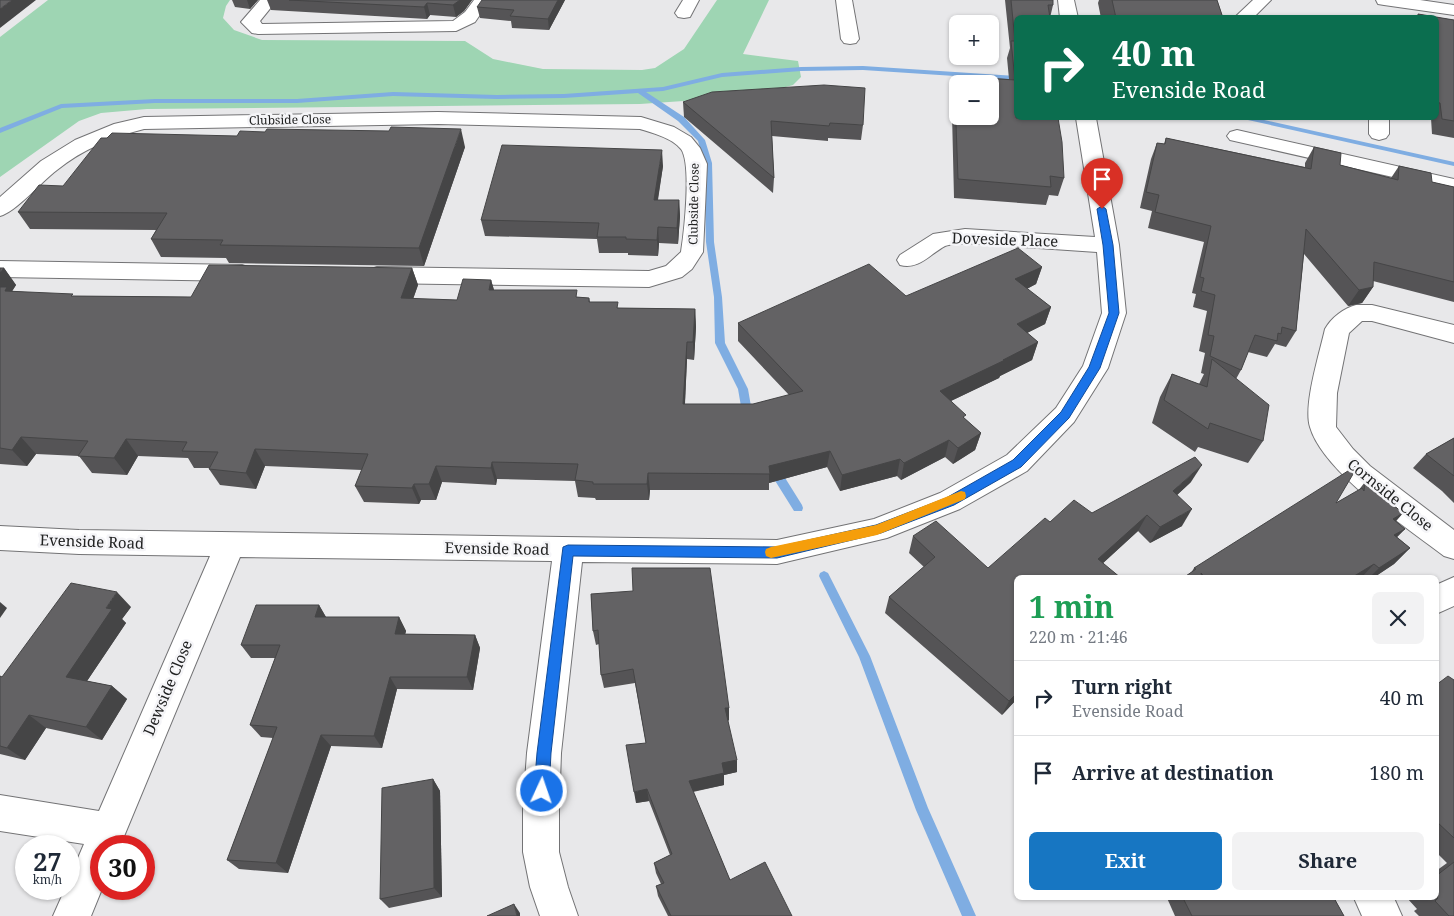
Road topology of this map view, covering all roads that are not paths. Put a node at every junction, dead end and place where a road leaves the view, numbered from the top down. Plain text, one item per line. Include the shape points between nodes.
1 (269, 0) edge
2 (482, 0) edge
3 (844, 0) edge
4 (1066, 0) edge
5 (1264, 0) edge
6 (1377, 0) edge
7 (1384, 0) edge
8 (1454, 10) edge
9 (1068, 15) edge
10 (1246, 15) edge
11 (1377, 15) edge
12 (850, 39) dead end
13 (1086, 120) edge
14 (1237, 136) dead end
15 (1454, 186) edge
16 (0, 209) edge
17 (1108, 245) junction
18 (908, 260) dead end
19 (0, 269) edge
20 (260, 273) edge
21 (360, 275) edge
22 (1454, 334) edge
23 (0, 538) edge
24 (230, 545) junction
25 (1454, 547) edge
26 (568, 550) junction
27 (1454, 590) edge
28 (1439, 599) edge
29 (0, 812) edge
30 (107, 830) junction
31 (1374, 900) edge
32 (72, 916) edge
33 (559, 916) edge
34 (1382, 916) edge

1 - 2 street via 250,22 258,29 456,26 470,18
3 - 12 street
4 - 9 street
5 - 10 street
6 - 11 street
7 - 8 street
13 - 17 street, Evenside Road
14 - 15 street
16 - 21 street, Clubside Close via 63,154 119,128 144,124 438,118 641,123 678,137 690,148 697,163 693,250 671,275 649,279
17 - 18 street, Doveside Place via 966,236 941,239
17 - 26 street, Evenside Road via 1114,313 1094,368 1065,415 1017,464 959,497 877,530 777,552
19 - 20 street
22 - 25 street, Cornside Close via 1372,313 1356,313 1347,319 1337,329 1323,408 1323,427 1333,446 1351,466
23 - 24 street, Evenside Road
24 - 26 street, Evenside Road
24 - 30 street, Dewside Close
26 - 33 street via 544,753 541,810 541,852
27 - 28 street
29 - 30 street
30 - 32 street, Dewside Close
31 - 34 street

